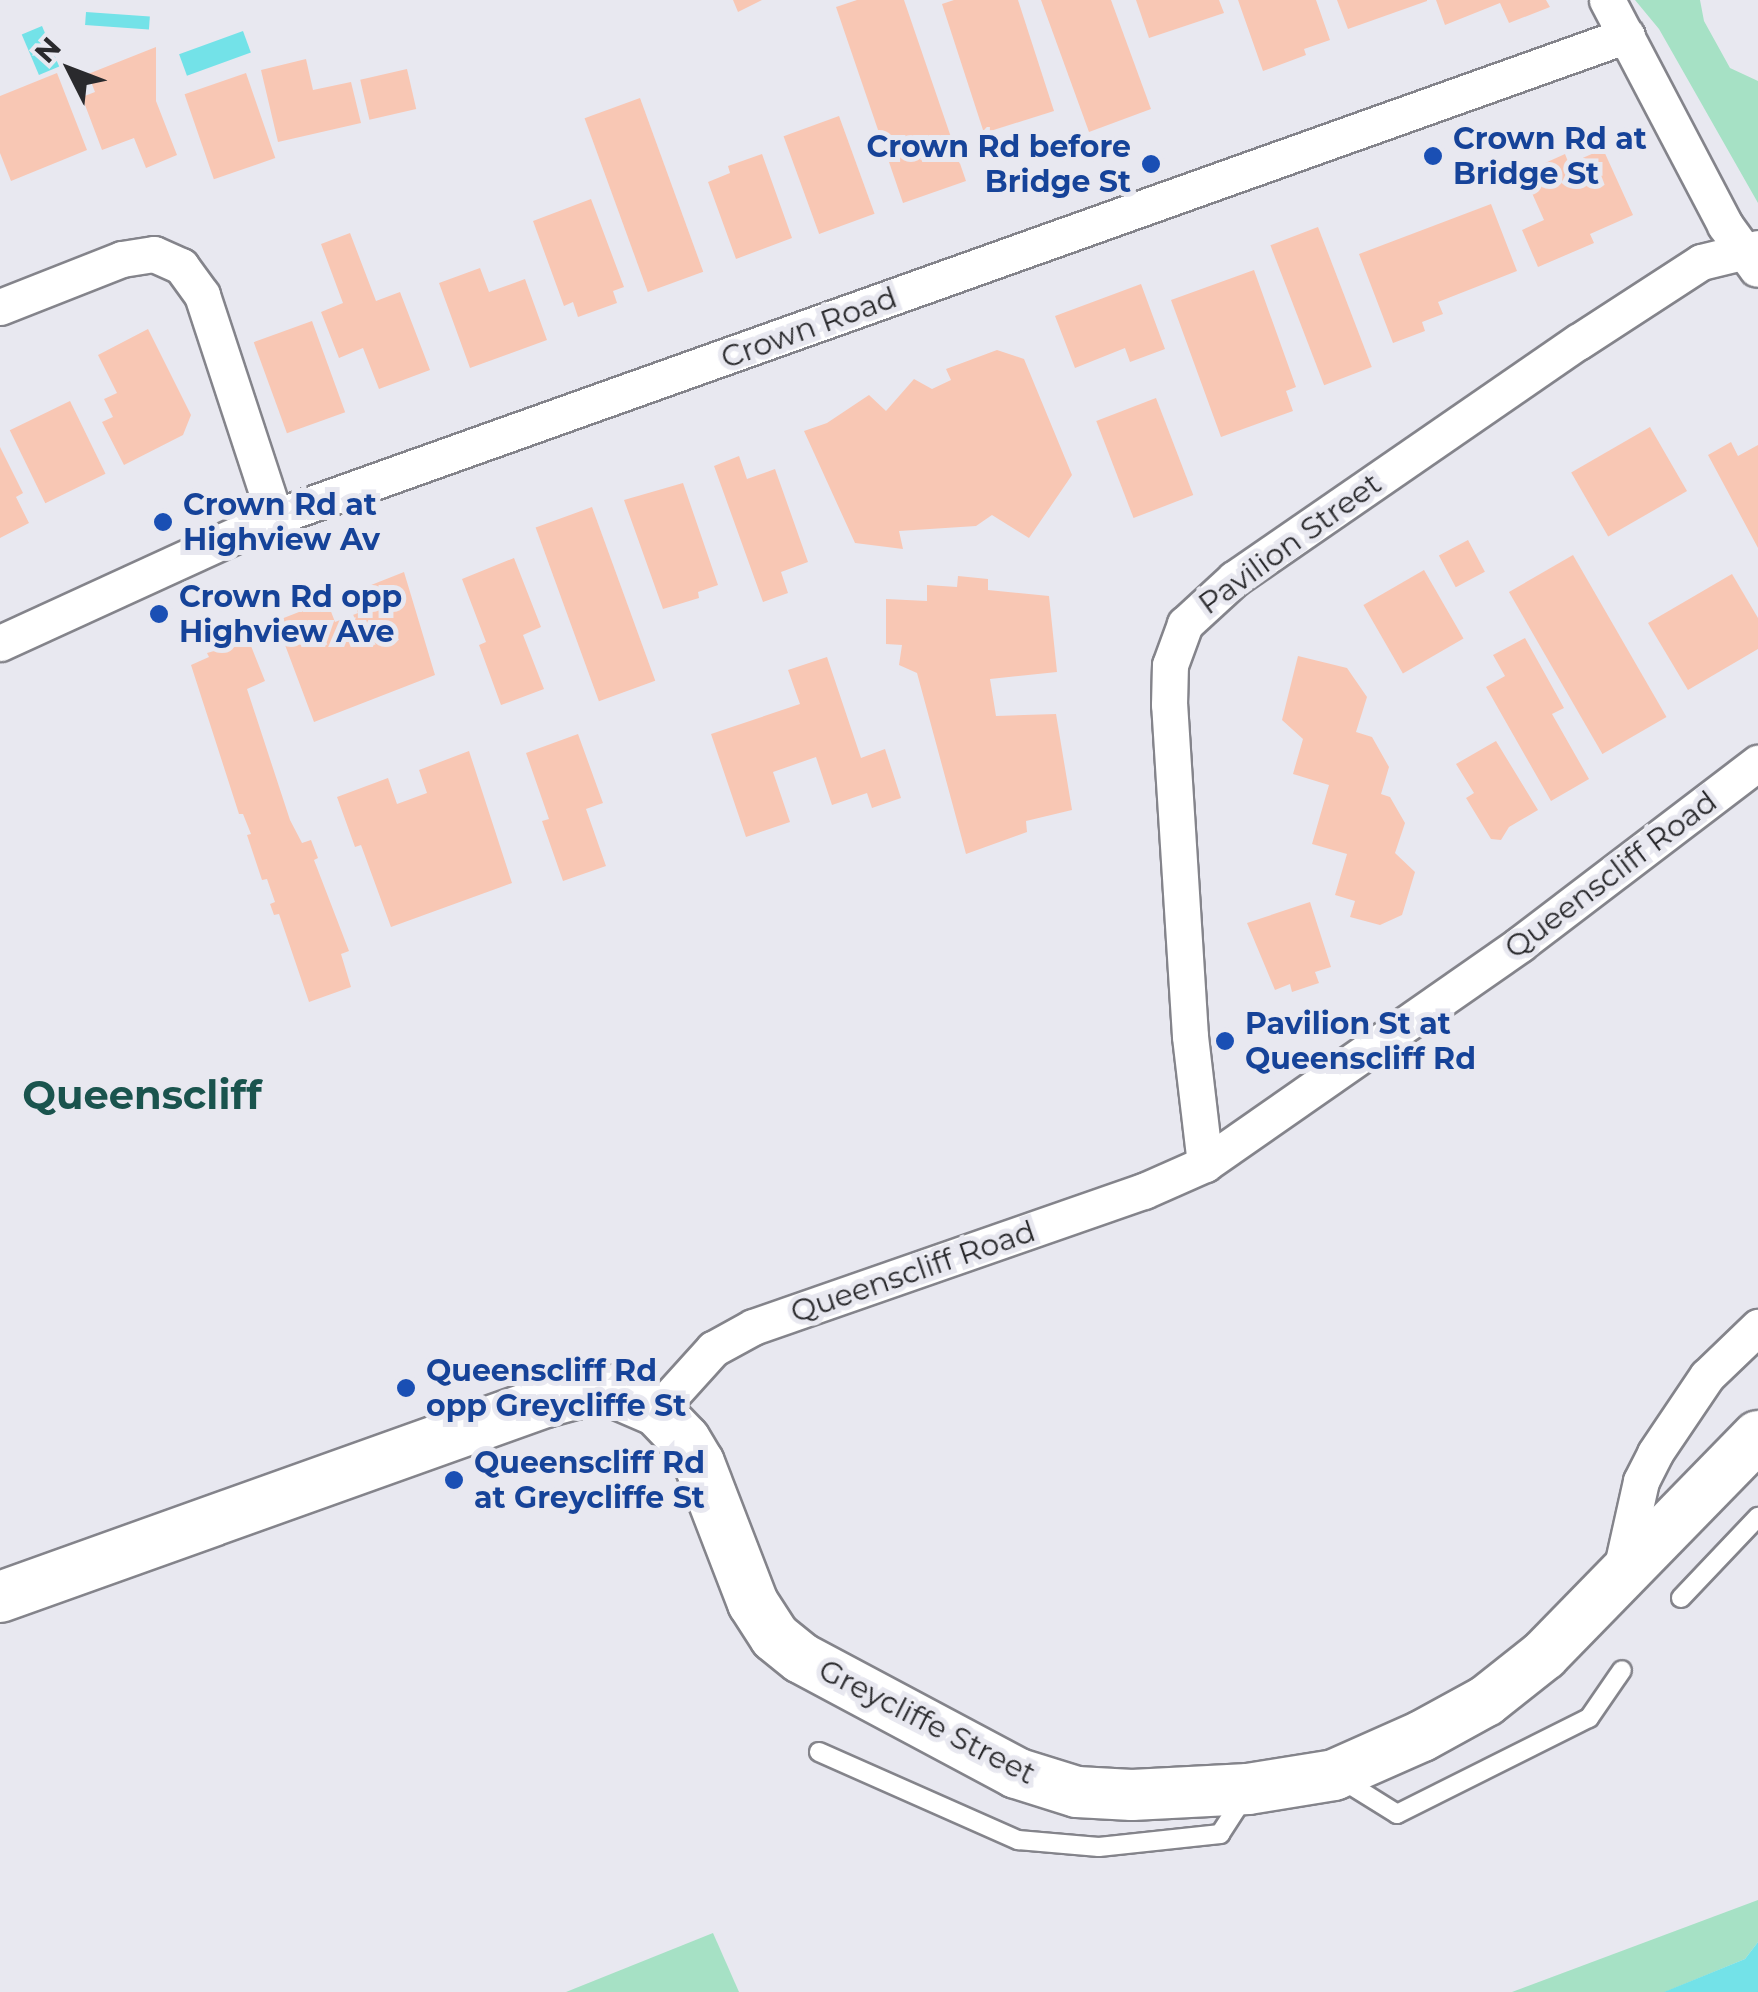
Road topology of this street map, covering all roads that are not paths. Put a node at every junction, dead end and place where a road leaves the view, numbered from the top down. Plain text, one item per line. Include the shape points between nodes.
1 (1607, 0) edge
2 (1627, 36) junction
3 (1754, 257) edge
4 (0, 307) edge
5 (275, 516) junction
6 (0, 643) edge
7 (1758, 763) edge
8 (1204, 1164) junction
9 (1758, 1327) edge
10 (656, 1411) junction
11 (1758, 1436) edge
12 (1758, 1517) edge
13 (1620, 1576) junction
14 (0, 1597) edge
15 (1681, 1598) dead end
16 (1622, 1670) dead end
17 (819, 1752) dead end
18 (1334, 1775) junction
19 (1248, 1789) junction

1 - 2 street
2 - 3 street via 1725,225
2 - 5 street, Crown Road
3 - 8 street, Pavilion Street via 1701,262 1234,579 1185,624 1170,664 1169,706
4 - 5 street via 122,258 154,254 181,266 202,296
5 - 6 street, Crown Road
7 - 8 street, Queenscliff Road via 1520,944
8 - 10 street, Queenscliff Road via 753,1327 713,1350
9 - 13 street via 1707,1376 1655,1453 1641,1482
10 - 14 main road via 611,1392 545,1402
10 - 19 main road, Greycliffe Street via 699,1463 753,1603 775,1637 801,1658 1016,1772 1077,1792
11 - 13 main road, Greycliffe Street
12 - 15 lane
13 - 18 main road, Greycliffe Street via 1544,1655 1486,1701
16 - 18 lane via 1589,1718 1397,1814
17 - 19 lane via 1035,1842 1100,1846 1220,1834
18 - 19 main road, Greycliffe Street

